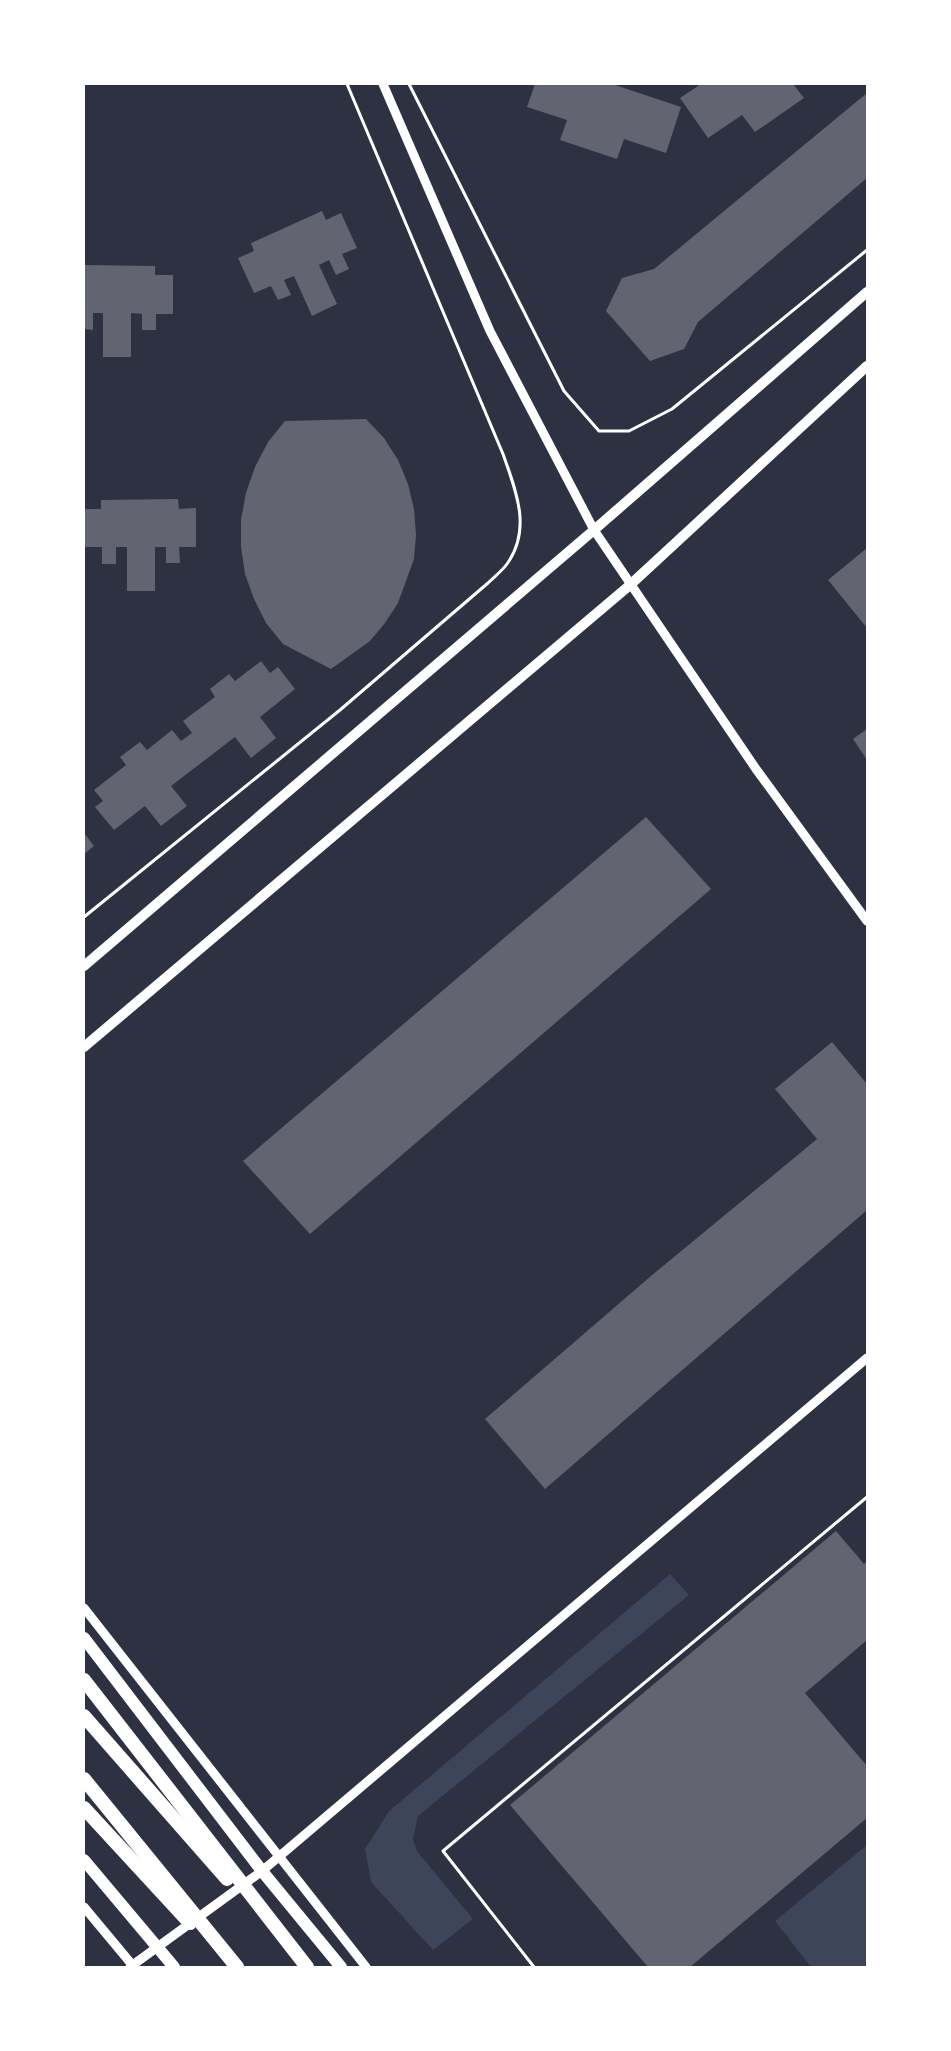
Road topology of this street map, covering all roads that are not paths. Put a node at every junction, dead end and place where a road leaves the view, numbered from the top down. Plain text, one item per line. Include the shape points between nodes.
1 (383, 84) edge
2 (867, 292) edge
3 (867, 366) edge
4 (594, 530) junction
5 (630, 585) junction
6 (867, 921) edge
7 (84, 966) edge
8 (84, 1047) edge
9 (867, 1358) edge
10 (84, 1608) edge
11 (84, 1638) edge
12 (84, 1680) edge
13 (84, 1716) edge
14 (84, 1779) edge
15 (84, 1808) edge
16 (278, 1857) junction
17 (84, 1860) edge
18 (262, 1871) junction
19 (84, 1907) edge
20 (158, 1948) junction
21 (132, 1967) edge
22 (174, 1967) edge
23 (231, 1967) edge
24 (237, 1967) edge
25 (306, 1967) edge
26 (341, 1967) edge
27 (366, 1967) edge

1 - 4 street via 490,330
2 - 4 main road
3 - 5 main road
4 - 5 street
4 - 7 main road
5 - 6 street via 756,769
5 - 8 main road
9 - 16 street
10 - 16 street
11 - 18 main road
12 - 25 highway
13 - 25 highway
14 - 24 highway
15 - 23 highway
16 - 18 street
16 - 27 street
17 - 20 main road
18 - 20 street
18 - 26 main road
19 - 21 street
20 - 21 street
20 - 22 main road

